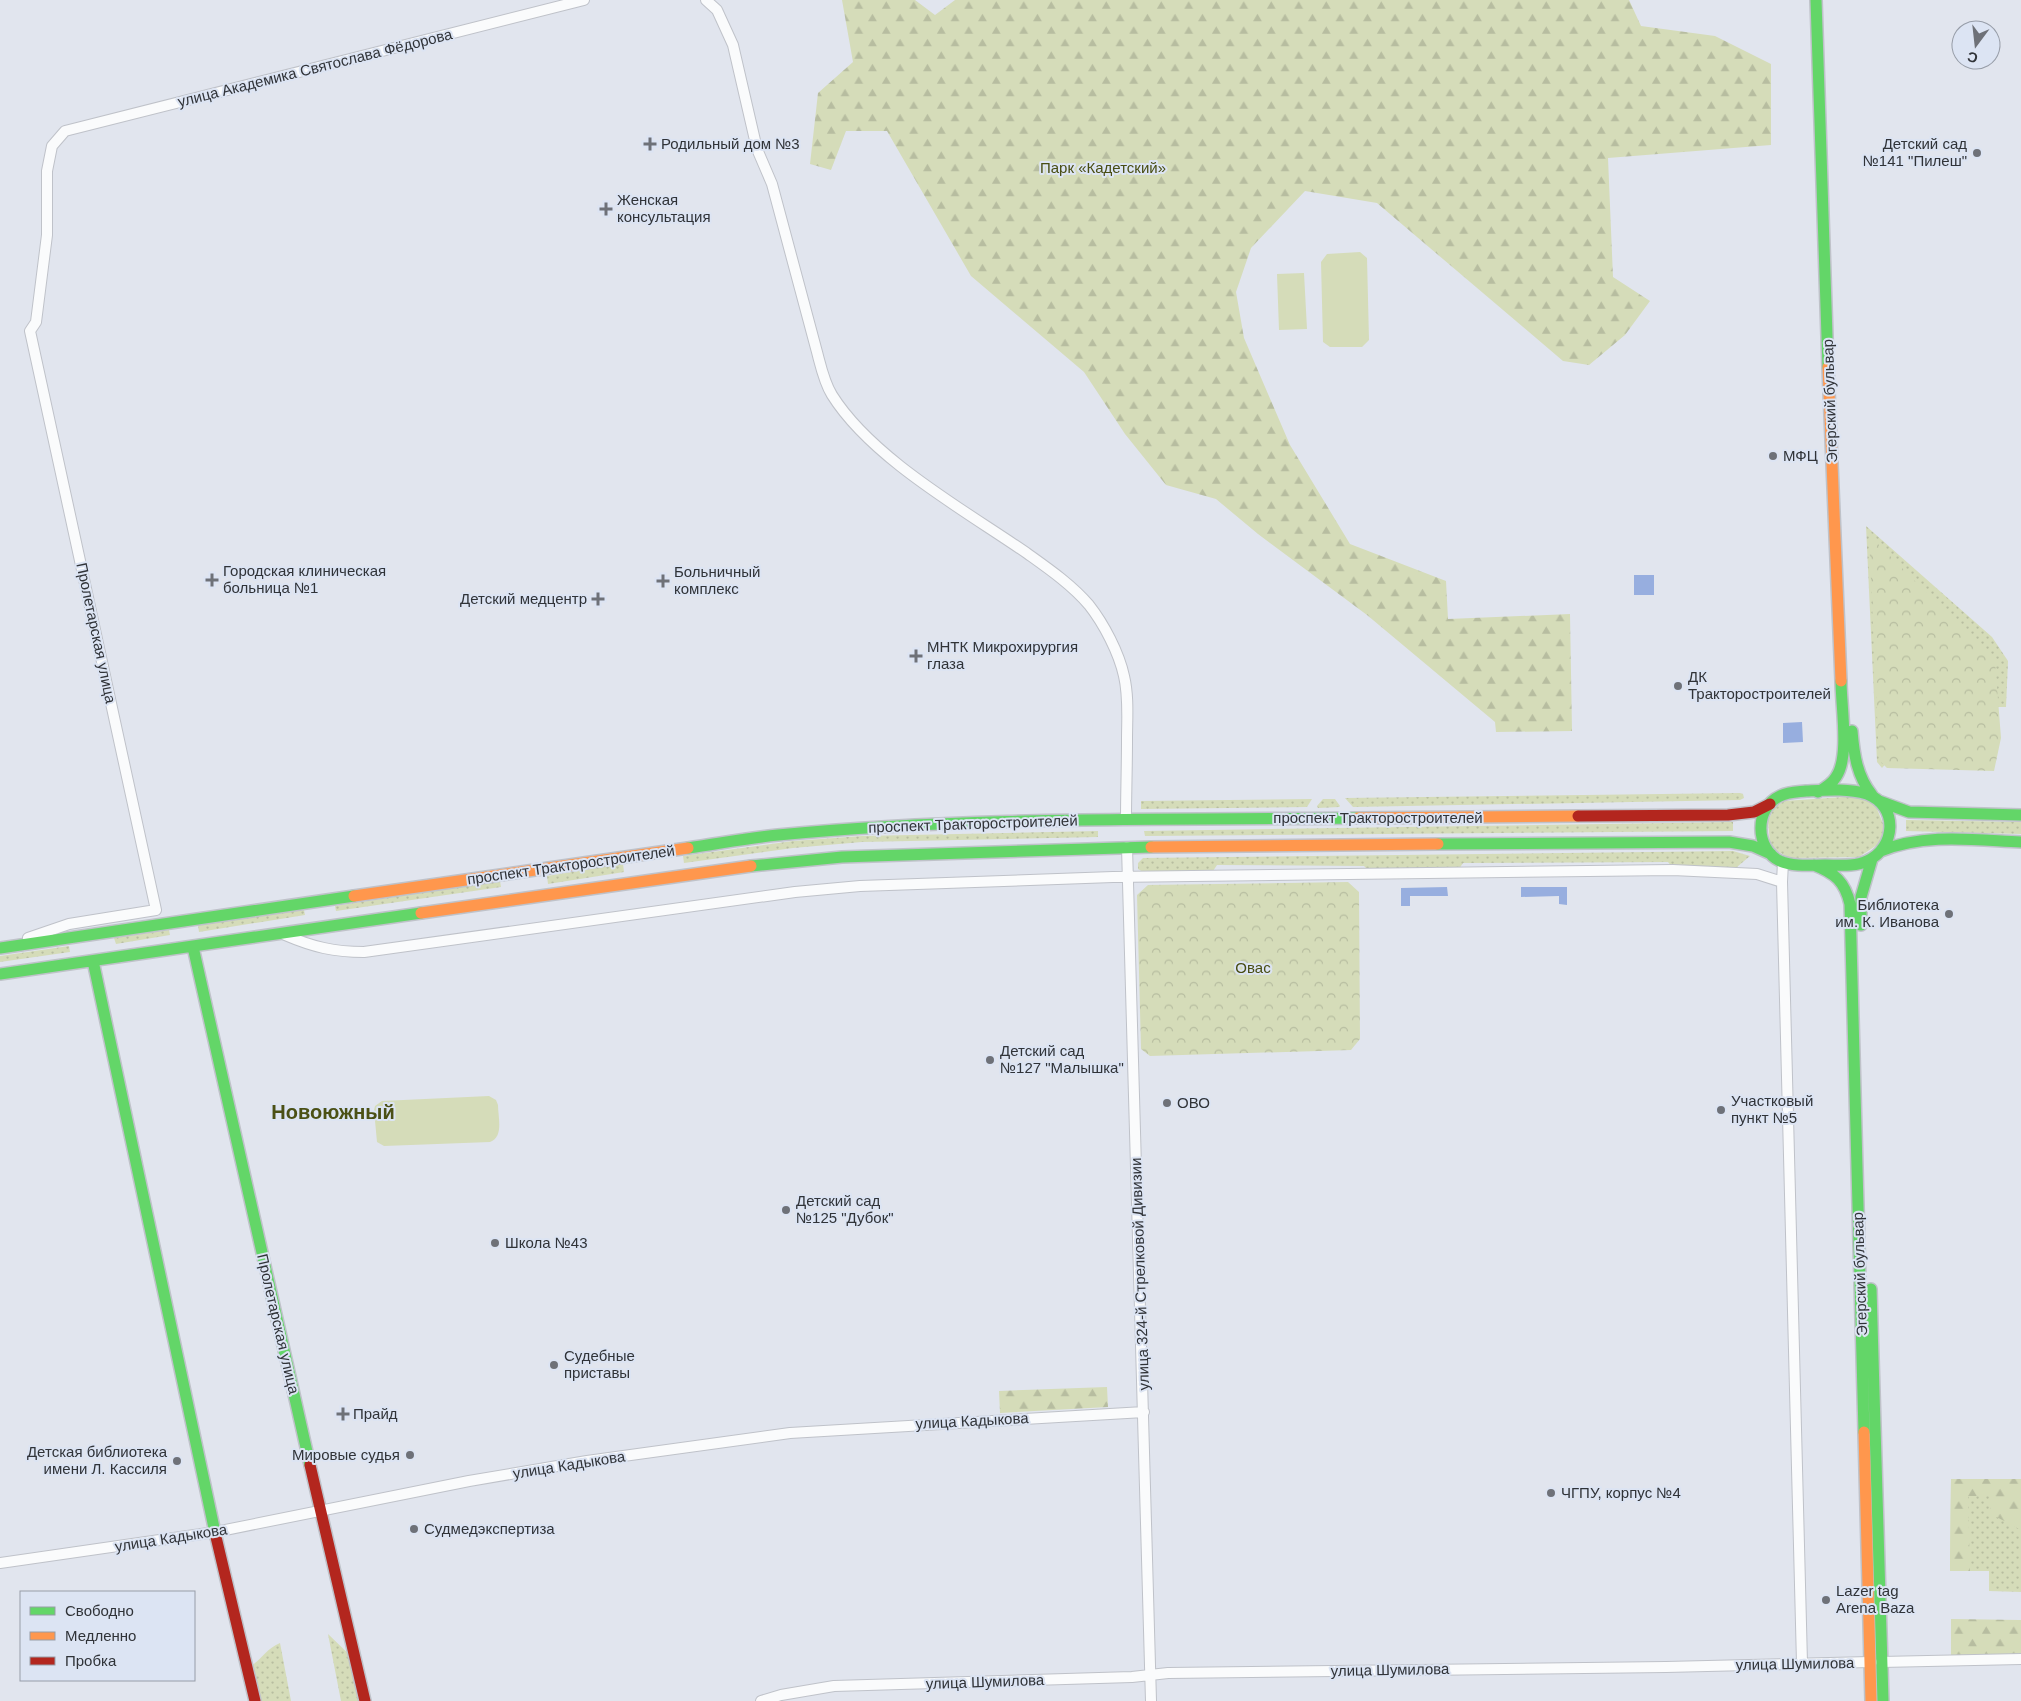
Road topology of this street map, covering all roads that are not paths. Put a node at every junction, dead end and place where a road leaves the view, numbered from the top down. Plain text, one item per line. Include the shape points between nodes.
1 (584, 0) edge
2 (706, 0) edge
3 (1816, 0) edge
4 (1825, 0) edge
5 (1826, 160) junction
6 (30, 331) joint
7 (1839, 512) junction
8 (1818, 792) junction
9 (1876, 798) junction
10 (1770, 804) junction
11 (2021, 815) edge
12 (1126, 834) junction
13 (2021, 842) edge
14 (1771, 854) junction
15 (1876, 855) junction
16 (1784, 862) junction
17 (668, 864) junction
18 (1814, 865) junction
19 (1128, 877) junction
20 (1782, 882) junction
21 (523, 885) junction
22 (156, 910) junction
23 (318, 915) junction
24 (187, 933) junction
25 (282, 933) junction
26 (98, 934) junction
27 (0, 948) edge
28 (93, 961) junction
29 (0, 974) edge
30 (1861, 1133) junction
31 (1874, 1378) junction
32 (1862, 1379) junction
33 (1144, 1412) junction
34 (322, 1511) junction
35 (216, 1532) junction
36 (0, 1563) edge
37 (2021, 1659) edge
38 (1875, 1662) junction
39 (1802, 1663) junction
40 (1151, 1675) junction
41 (255, 1701) edge
42 (365, 1701) edge
43 (761, 1701) edge
44 (1151, 1701) edge
45 (1871, 1701) edge
46 (1882, 1701) edge

1 - 6 street, улица Академика Святослава Фёдорова via 65,131 52,146 47,171 47,235 36,322
2 - 12 street, улица 324-й Стрелковой Дивизии via 717,10 733,45 758,149 772,184 828,388 851,421 885,453 1057,576 1089,605 1103,627 1124,675 1127,701
3 - 5 main road, Эгерский бульвар
4 - 5 main road, Эгерский бульвар
5 - 7 main road, Эгерский бульвар
6 - 22 street, Пролетарская улица
7 - 8 main road, Эгерский бульвар via 1843,754 1837,778
7 - 9 main road, Эгерский бульвар via 1854,760 1860,779
8 - 9 main road via 1856,791
8 - 10 main road via 1781,796
9 - 11 main road via 1910,812
9 - 15 main road via 1891,826 1886,844
10 - 12 main road, проспект Тракторостроителей via 1754,812 1728,815
10 - 14 main road via 1761,828 1763,842
12 - 14 main road, проспект Тракторостроителей via 1729,842 1753,846
12 - 17 main road, проспект Тракторостроителей via 772,863
12 - 17 main road, проспект Тракторостроителей via 848,828 776,835
12 - 19 street, улица 324-й Стрелковой Дивизии
13 - 15 main road via 1920,839 1891,845
14 - 16 main road
15 - 18 main road via 1860,863
15 - 30 main road, Эгерский бульвар via 1863,888 1860,906
16 - 18 main road
16 - 20 street
17 - 21 main road, проспект Тракторостроителей
17 - 21 main road, проспект Тракторостроителей
18 - 30 main road, Эгерский бульвар via 1834,874 1848,893
19 - 20 street via 1689,870 1757,874
19 - 25 street via 860,886 795,892 364,952 318,948
19 - 33 street, улица 324-й Стрелковой Дивизии
20 - 39 street
21 - 23 main road, проспект Тракторостроителей
21 - 23 main road, проспект Тракторостроителей
22 - 24 street
22 - 27 street via 69,924
23 - 24 main road, проспект Тракторостроителей
23 - 25 main road, проспект Тракторостроителей
24 - 25 main road, проспект Тракторостроителей
24 - 26 main road, проспект Тракторостроителей
24 - 28 main road, проспект Тракторостроителей
24 - 34 main road, Пролетарская улица
26 - 27 main road, проспект Тракторостроителей
26 - 28 main road
28 - 29 main road, проспект Тракторостроителей
28 - 35 main road
30 - 31 main road, Эгерский бульвар
30 - 32 main road, Эгерский бульвар
31 - 32 main road
31 - 38 main road, Эгерский бульвар
32 - 38 main road, Эгерский бульвар
33 - 34 street, улица Кадыкова via 790,1433 577,1463
33 - 40 street, улица 324-й Стрелковой Дивизии
34 - 35 street, улица Кадыкова
34 - 42 main road, Пролетарская улица
35 - 36 street, улица Кадыкова
35 - 41 main road
37 - 38 street, улица Шумилова
38 - 39 street, улица Шумилова
38 - 45 main road, Эгерский бульвар
38 - 46 main road, Эгерский бульвар
39 - 40 street, улица Шумилова
40 - 43 street, улица Шумилова via 834,1686
40 - 44 street, улица 324-й Стрелковой Дивизии

